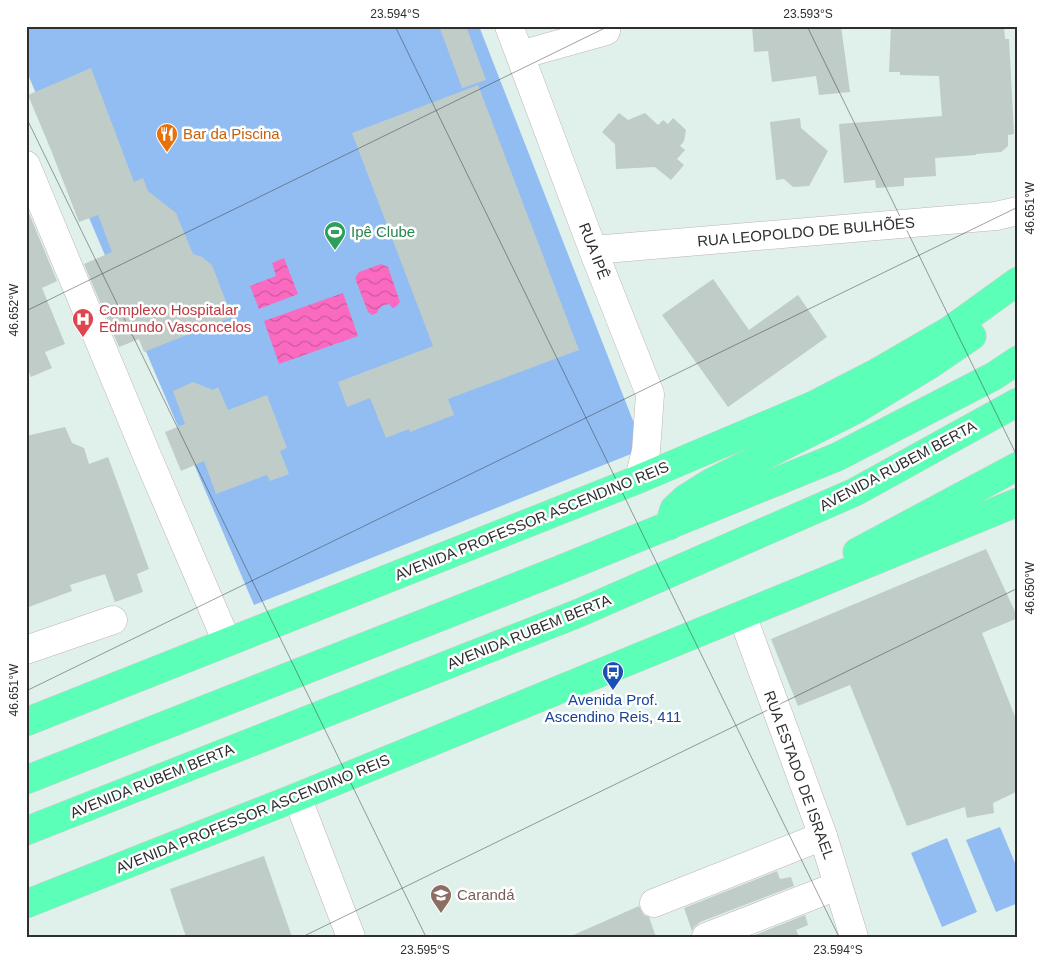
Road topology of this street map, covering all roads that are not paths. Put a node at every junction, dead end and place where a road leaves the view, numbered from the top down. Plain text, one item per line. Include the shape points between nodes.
1 (510, 26) edge
2 (610, 28) edge
3 (572, 33) edge
4 (520, 55) junction
5 (26, 165) edge
6 (1018, 211) edge
7 (593, 250) junction
8 (1018, 281) edge
9 (1018, 303) edge
10 (1018, 360) edge
11 (1018, 402) edge
12 (1018, 466) edge
13 (639, 479) junction
14 (1018, 502) edge
15 (669, 526) junction
16 (807, 590) junction
17 (742, 615) junction
18 (113, 620) dead end
19 (227, 642) junction
20 (26, 650) edge
21 (26, 722) edge
22 (26, 780) edge
23 (298, 798) junction
24 (26, 831) edge
25 (823, 836) junction
26 (837, 886) junction
27 (654, 903) dead end
28 (26, 904) edge
29 (351, 937) edge
30 (706, 937) edge
31 (854, 937) edge

1 - 4 street, RUA IPÊ
2 - 3 street
3 - 4 street
4 - 7 street, RUA IPÊ
5 - 19 street
6 - 7 street, RUA LEOPOLDO DE BULHÕES via 996,216
7 - 13 street, RUA IPÊ via 650,394 646,451
8 - 13 highway, AVENIDA PROFESSOR ASCENDINO REIS via 950,330 874,374 816,404
9 - 15 highway via 931,364 855,410 686,498 674,509
10 - 15 highway via 994,376 837,457
11 - 24 highway, AVENIDA RUBEM BERTA via 855,492 579,613
12 - 16 highway via 820,571
13 - 19 highway, AVENIDA PROFESSOR ASCENDINO REIS
14 - 16 highway, AVENIDA PROFESSOR ASCENDINO REIS
15 - 22 highway
16 - 17 highway, AVENIDA PROFESSOR ASCENDINO REIS
17 - 23 highway, AVENIDA PROFESSOR ASCENDINO REIS
17 - 25 street, RUA ESTADO DE ISRAEL
18 - 20 street
19 - 21 highway, AVENIDA PROFESSOR ASCENDINO REIS
23 - 28 highway, AVENIDA PROFESSOR ASCENDINO REIS
23 - 29 street
25 - 26 street, RUA ESTADO DE ISRAEL
25 - 27 street
26 - 30 street
26 - 31 street, RUA ESTADO DE ISRAEL

